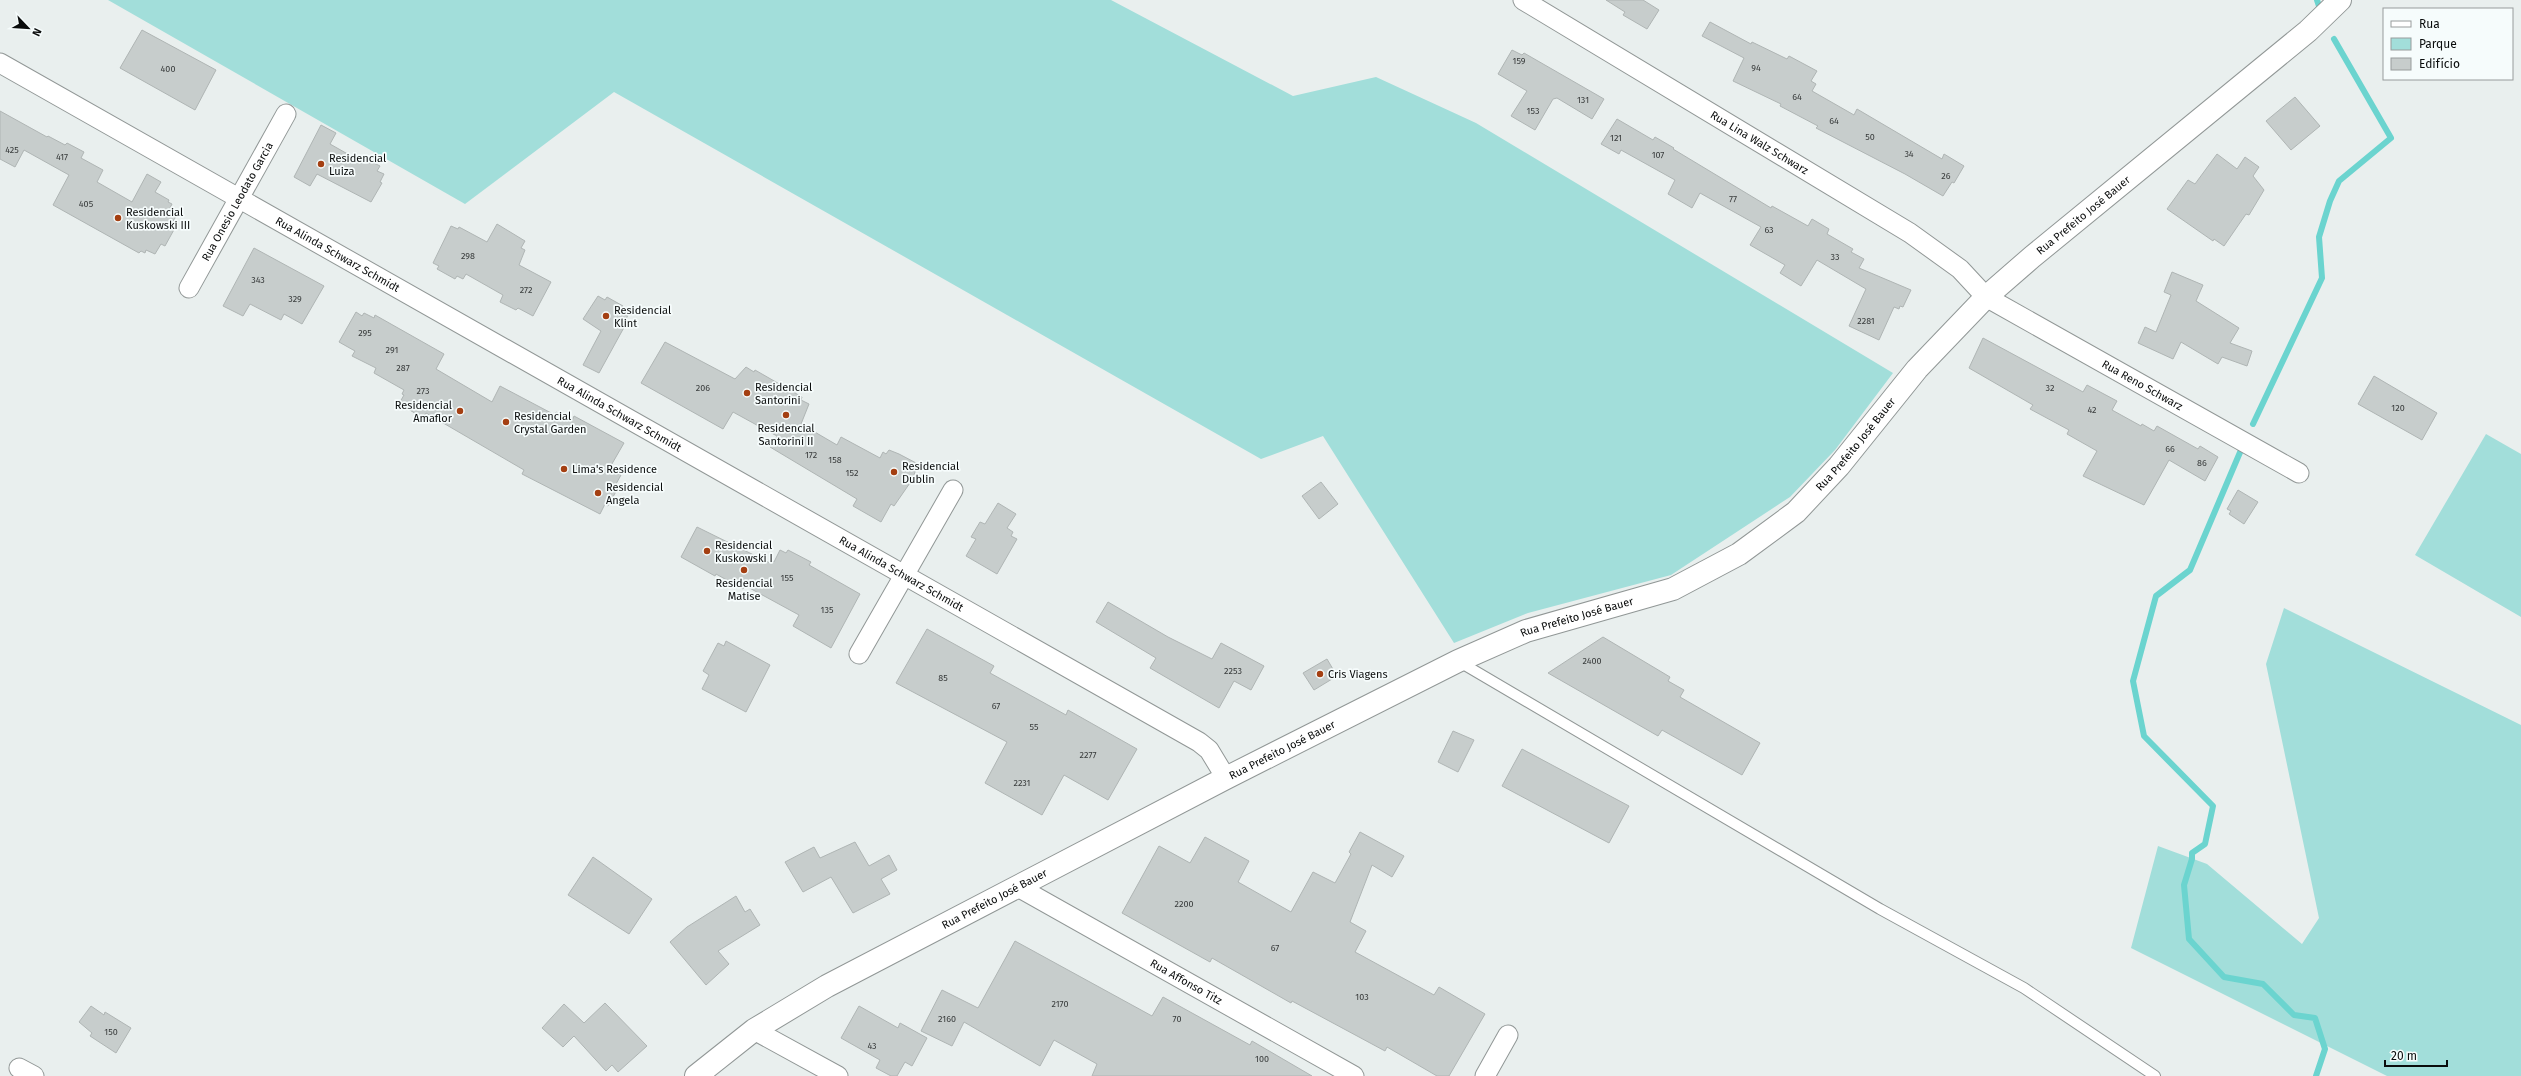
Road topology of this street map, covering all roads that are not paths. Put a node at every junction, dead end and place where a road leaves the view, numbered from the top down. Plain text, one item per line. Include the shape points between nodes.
1 (1523, 0) edge
2 (2340, 0) edge
3 (0, 63) edge
4 (286, 114) dead end
5 (239, 198) junction
6 (189, 288) dead end
7 (1986, 297) junction
8 (2299, 472) dead end
9 (953, 490) dead end
10 (904, 575) junction
11 (859, 654) dead end
12 (1458, 661) junction
13 (1226, 778) junction
14 (1018, 887) junction
15 (754, 1030) junction
16 (1508, 1036) dead end
17 (696, 1076) edge
18 (838, 1076) edge
19 (1354, 1076) edge
20 (1485, 1076) edge
21 (2155, 1076) edge

1 - 7 street, Rua Lina Walz Schwarz via 1910,233 1960,269
2 - 7 street, Rua Prefeito José Bauer via 2308,30
3 - 5 street, Rua Alinda Schwarz Schmidt
4 - 5 street, Rua Onesio Leodato Garcia
5 - 6 street, Rua Onesio Leodato Garcia
5 - 10 street, Rua Alinda Schwarz Schmidt
7 - 8 street, Rua Reno Schwarz
7 - 12 street, Rua Prefeito José Bauer via 1917,369 1839,466 1796,512 1739,554 1673,590 1526,631
9 - 10 street
10 - 11 street
10 - 13 street, Rua Alinda Schwarz Schmidt via 1199,742 1209,750
12 - 13 street, Rua Prefeito José Bauer
12 - 21 lane via 1880,909 2024,988
13 - 14 street, Rua Prefeito José Bauer
14 - 15 street, Rua Prefeito José Bauer via 827,986
14 - 19 street, Rua Affonso Titz
15 - 17 street, Rua Prefeito José Bauer
15 - 18 street
16 - 20 street

